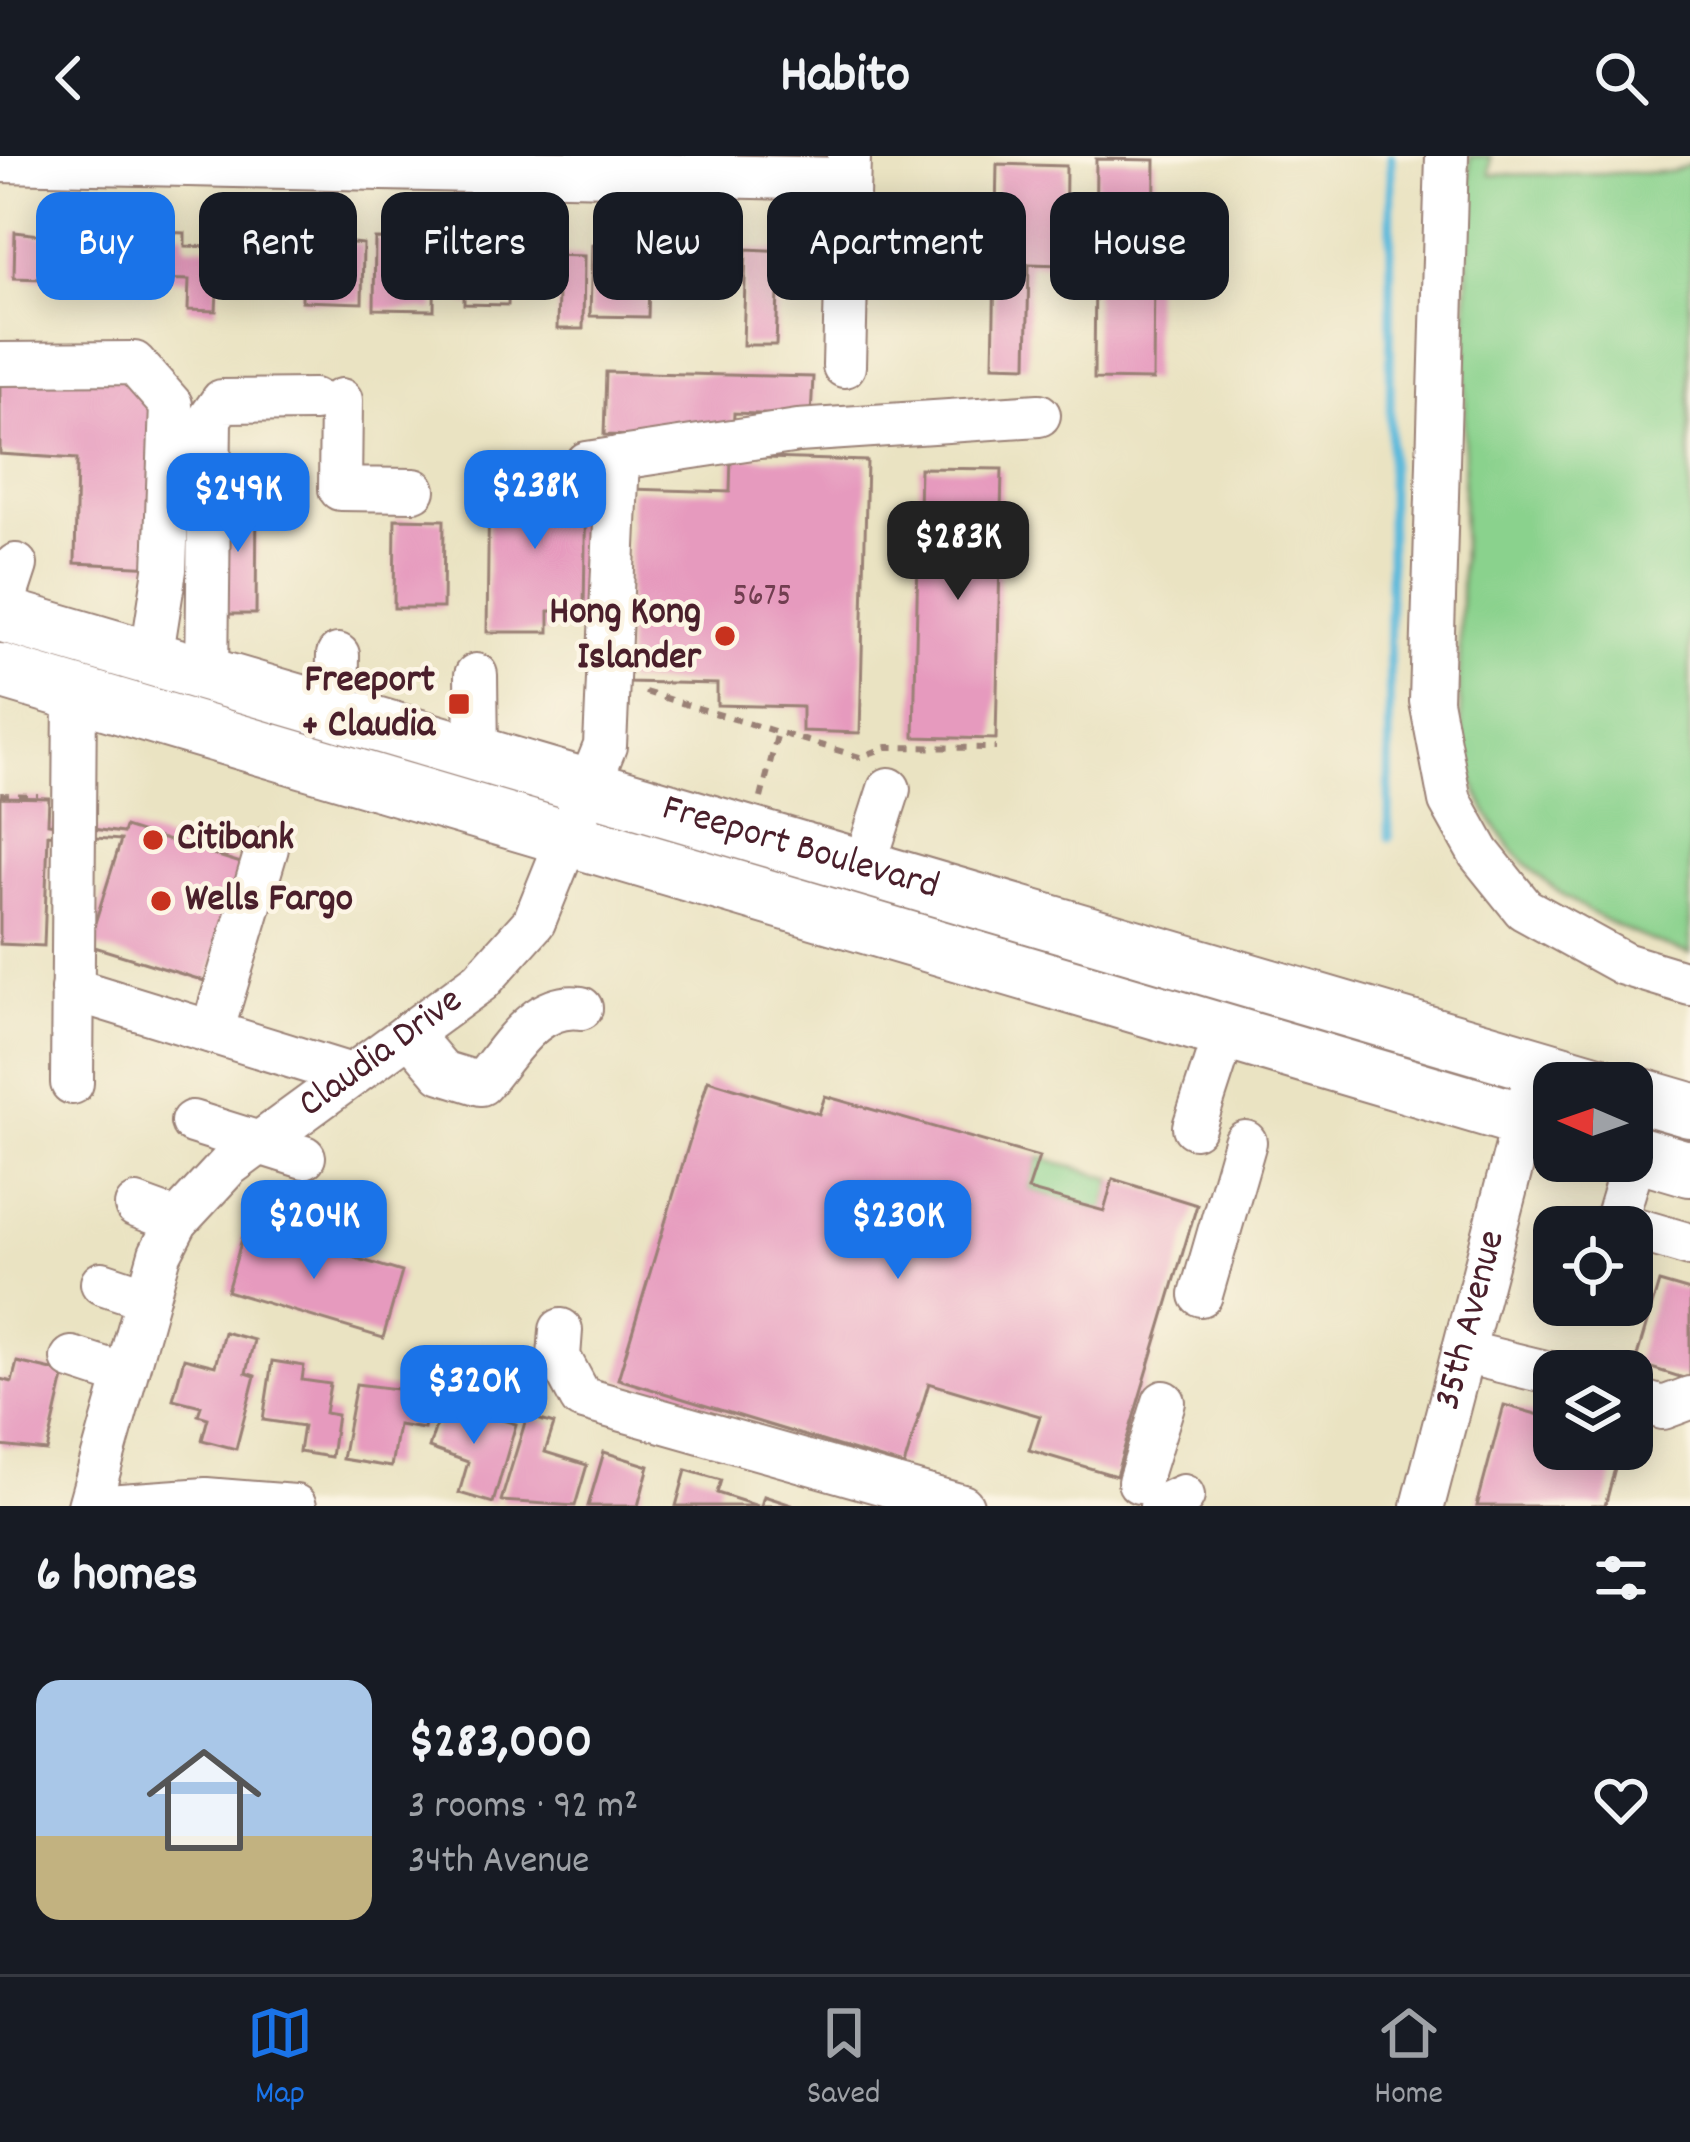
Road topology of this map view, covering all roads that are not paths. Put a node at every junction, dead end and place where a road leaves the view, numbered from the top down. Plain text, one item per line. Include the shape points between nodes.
1 (1447, 156) edge
2 (0, 161) edge
3 (849, 167) edge
4 (0, 364) edge
5 (844, 366) dead end
6 (1039, 415) dead end
7 (414, 490) dead end
8 (6, 598) edge
9 (338, 655) dead end
10 (151, 659) junction
11 (0, 671) edge
12 (476, 675) dead end
13 (207, 676) junction
14 (75, 693) junction
15 (337, 714) junction
16 (477, 755) junction
17 (890, 789) dead end
18 (577, 813) junction
19 (273, 849) dead end
20 (863, 870) junction
21 (1690, 984) edge
22 (72, 988) junction
23 (581, 1008) dead end
24 (424, 1009) junction
25 (1225, 1032) junction
26 (217, 1034) junction
27 (1533, 1064) edge
28 (351, 1076) junction
29 (71, 1083) dead end
30 (1653, 1099) edge
31 (1690, 1110) edge
32 (192, 1122) dead end
33 (1533, 1122) edge
34 (1194, 1127) dead end
35 (1245, 1142) dead end
36 (1533, 1142) edge
37 (259, 1143) junction
38 (304, 1156) dead end
39 (1653, 1157) edge
40 (1690, 1168) edge
41 (136, 1206) dead end
42 (177, 1220) junction
43 (1653, 1234) edge
44 (1690, 1245) edge
45 (102, 1283) dead end
46 (1201, 1295) dead end
47 (147, 1298) junction
48 (561, 1330) dead end
49 (1463, 1352) junction
50 (72, 1358) dead end
51 (1533, 1369) edge
52 (124, 1375) junction
53 (1690, 1398) edge
54 (1164, 1402) dead end
55 (1653, 1405) edge
56 (1161, 1495) edge
57 (89, 1506) edge
58 (107, 1506) edge
59 (295, 1506) edge
60 (962, 1506) edge
61 (1423, 1506) edge

1 - 21 street via 1431,701 1450,801 1524,909 1624,964
2 - 3 street
3 - 5 street
4 - 10 street via 134,363 171,405 165,570
6 - 18 street, Claudia Drive via 798,431 603,460 605,746
7 - 13 street via 340,489 325,453 327,400 222,401 210,418
8 - 10 main road, Freeport Boulevard
9 - 15 street
10 - 13 main road, Freeport Boulevard
11 - 14 main road, Freeport Boulevard
12 - 16 street
13 - 15 main road, Freeport Boulevard
14 - 18 main road, Freeport Boulevard
14 - 22 street
15 - 16 main road, Freeport Boulevard
16 - 18 main road, Freeport Boulevard
17 - 20 street
18 - 20 main road, Freeport Boulevard
18 - 24 street, Claudia Drive via 481,981
18 - 25 main road, Freeport Boulevard
19 - 26 street
20 - 27 main road, Freeport Boulevard
22 - 26 street
22 - 29 street
23 - 24 street via 540,1016 481,1084 442,1072
24 - 28 street, Claudia Drive
25 - 33 main road, Freeport Boulevard
25 - 34 street
26 - 28 street
28 - 37 street, Claudia Drive
30 - 31 main road
32 - 37 street
35 - 46 street
36 - 49 street, 35th Avenue
37 - 38 street
37 - 42 street, Claudia Drive
39 - 40 main road
41 - 42 street
42 - 47 street, Claudia Drive
43 - 44 street
45 - 47 street
47 - 52 street, Claudia Drive
48 - 60 street via 559,1357 581,1398
49 - 51 street
49 - 61 street, 35th Avenue
50 - 52 street
52 - 57 street, Claudia Drive
53 - 55 street
54 - 56 street
58 - 59 street via 206,1499

